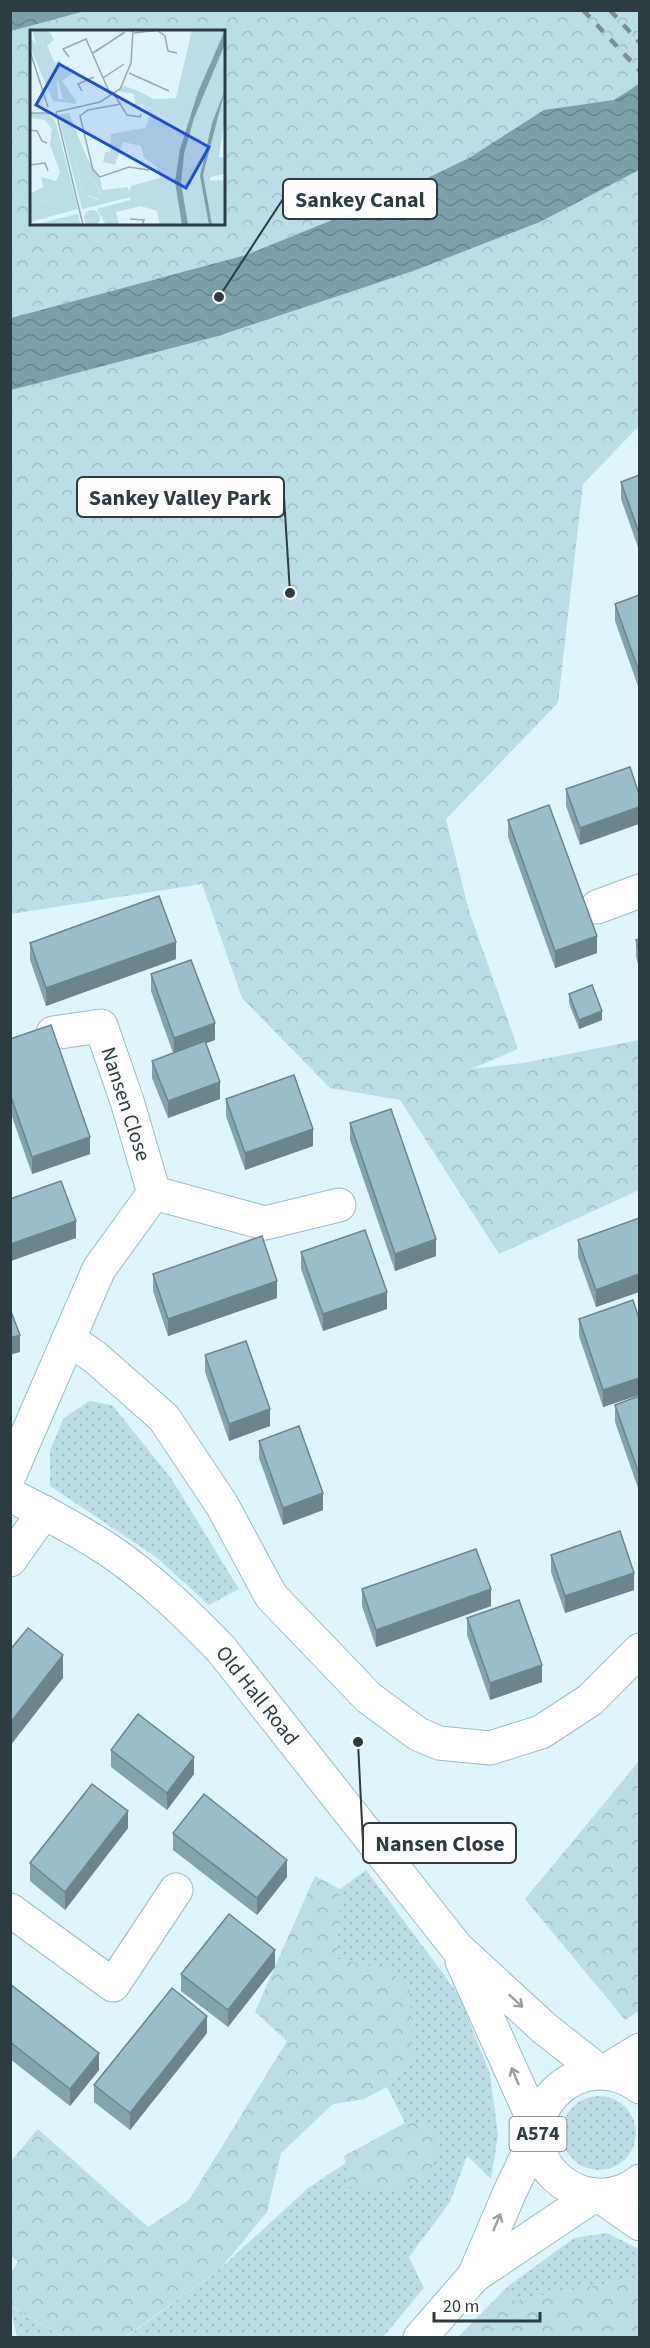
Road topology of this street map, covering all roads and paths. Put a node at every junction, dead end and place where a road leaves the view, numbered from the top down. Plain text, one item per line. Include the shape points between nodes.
1 (639, 891) edge
2 (597, 907) dead end
3 (53, 1033) edge
4 (153, 1193) junction
5 (339, 1205) dead end
6 (69, 1339) junction
7 (10, 1474) edge
8 (10, 1495) edge
9 (44, 1512) junction
10 (10, 1560) edge
11 (639, 1650) edge
12 (176, 1890) dead end
13 (10, 1910) edge
14 (457, 1948) junction
15 (639, 2050) edge
16 (602, 2072) junction
17 (639, 2087) edge
18 (538, 2132) junction
19 (639, 2181) edge
20 (597, 2196) junction
21 (639, 2224) edge
22 (474, 2276) junction
23 (420, 2337) edge

1 - 2 street
3 - 4 street, Nansen Close via 101,1026
4 - 5 street via 265,1223
4 - 6 street via 99,1269
6 - 7 street
6 - 11 street via 164,1418 222,1504 271,1596 369,1698 418,1734 439,1743 490,1748 542,1732 590,1700
8 - 9 street, Old Hall Road
9 - 10 street
9 - 14 street, Old Hall Road via 109,1550 143,1576 221,1649
12 - 13 street via 113,1985
14 -> 16 street, Old Hall Road via 544,2028
18 -> 14 street, Old Hall Road
15 - 16 street, A574
16 - 17 street, Old Hall Road via 622,2076
16 - 18 street, A574 via 581,2075 551,2096 542,2112
18 - 20 street, A574 via 540,2152 548,2168 576,2191
22 -> 18 street, A574
19 - 20 street, A574 via 618,2193
20 - 21 street
20 - 22 street, A574
22 - 23 street, A574

